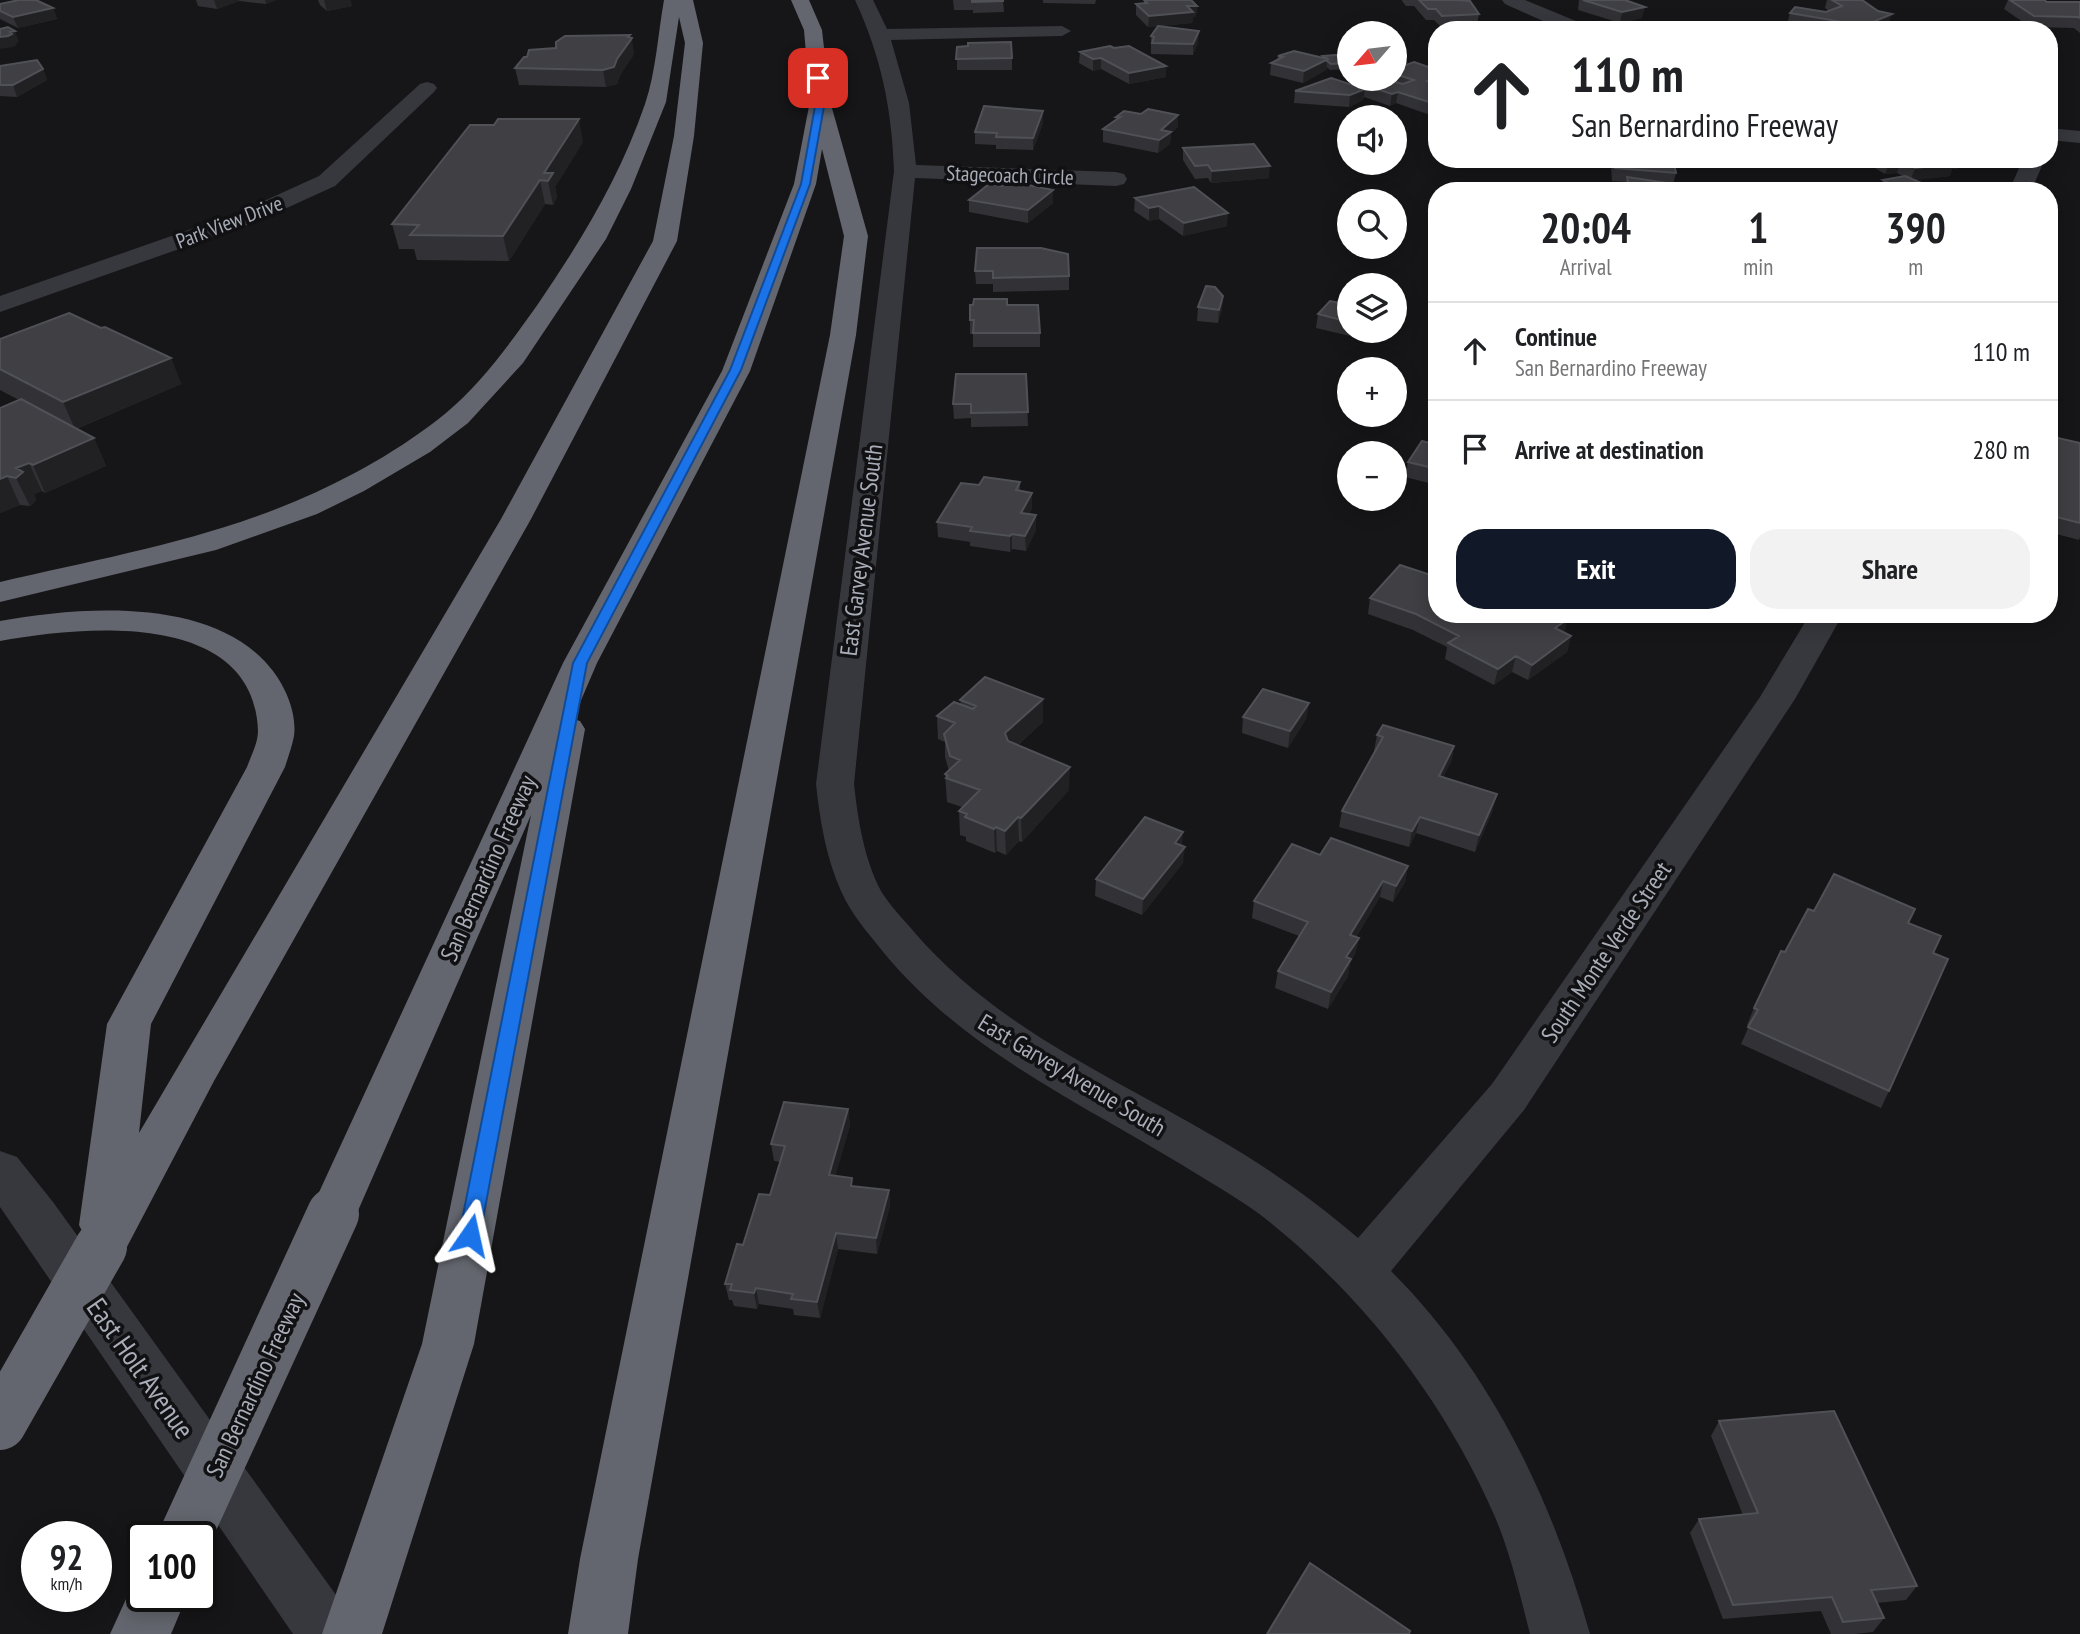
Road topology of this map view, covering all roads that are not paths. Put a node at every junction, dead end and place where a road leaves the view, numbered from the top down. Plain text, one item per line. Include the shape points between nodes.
1 (673, 0) edge
2 (684, 0) edge
3 (800, 0) edge
4 (864, 0) edge
5 (1511, 0) edge
6 (1555, 21) edge
7 (1062, 31) dead end
8 (881, 35) junction
9 (427, 88) dead end
10 (820, 101) junction
11 (2058, 135) edge
12 (2080, 137) edge
13 (905, 171) junction
14 (1116, 179) dead end
15 (0, 304) edge
16 (0, 592) edge
17 (1822, 623) edge
18 (0, 631) edge
19 (580, 663) junction
20 (0, 1171) edge
21 (101, 1247) junction
22 (1361, 1271) junction
23 (0, 1424) edge
24 (192, 1521) edge
25 (151, 1612) edge
26 (141, 1634) edge
27 (328, 1634) edge
28 (352, 1634) edge
29 (598, 1634) edge
30 (1560, 1634) edge

1 - 16 highway via 656,102 620,189 594,239 514,357 458,417 420,446 306,508 205,543
2 - 21 highway via 694,43 684,136 665,241 516,519 197,1070
3 - 10 highway, San Bernardino Freeway via 813,30
4 - 8 street, East Garvey Avenue South
5 - 6 street
7 - 8 street
8 - 13 street, East Garvey Avenue South via 900,101
9 - 15 street, Park View Drive via 327,181 248,217
10 - 19 highway, San Bernardino Freeway via 805,184 736,370
10 - 29 highway via 856,236 843,335
11 - 12 street
13 - 14 street, Stagecoach Circle
13 - 22 street, East Garvey Avenue South via 835,784 841,838 862,894 903,951 947,996 1009,1042 1218,1162 1292,1210
17 - 22 street, South Monte Verde Street via 1777,699 1508,1097
18 - 21 highway via 81,620 144,621 188,629 221,642 242,657 261,678 273,703 276,732 266,767 129,1024
19 - 24 highway, San Bernardino Freeway, bridge
19 - 28 highway via 449,1344
20 - 27 street, East Holt Avenue
21 - 23 highway, bridge
22 - 30 street, East Garvey Avenue South via 1427,1348 1472,1415 1516,1498 1552,1595
25 - 26 highway

